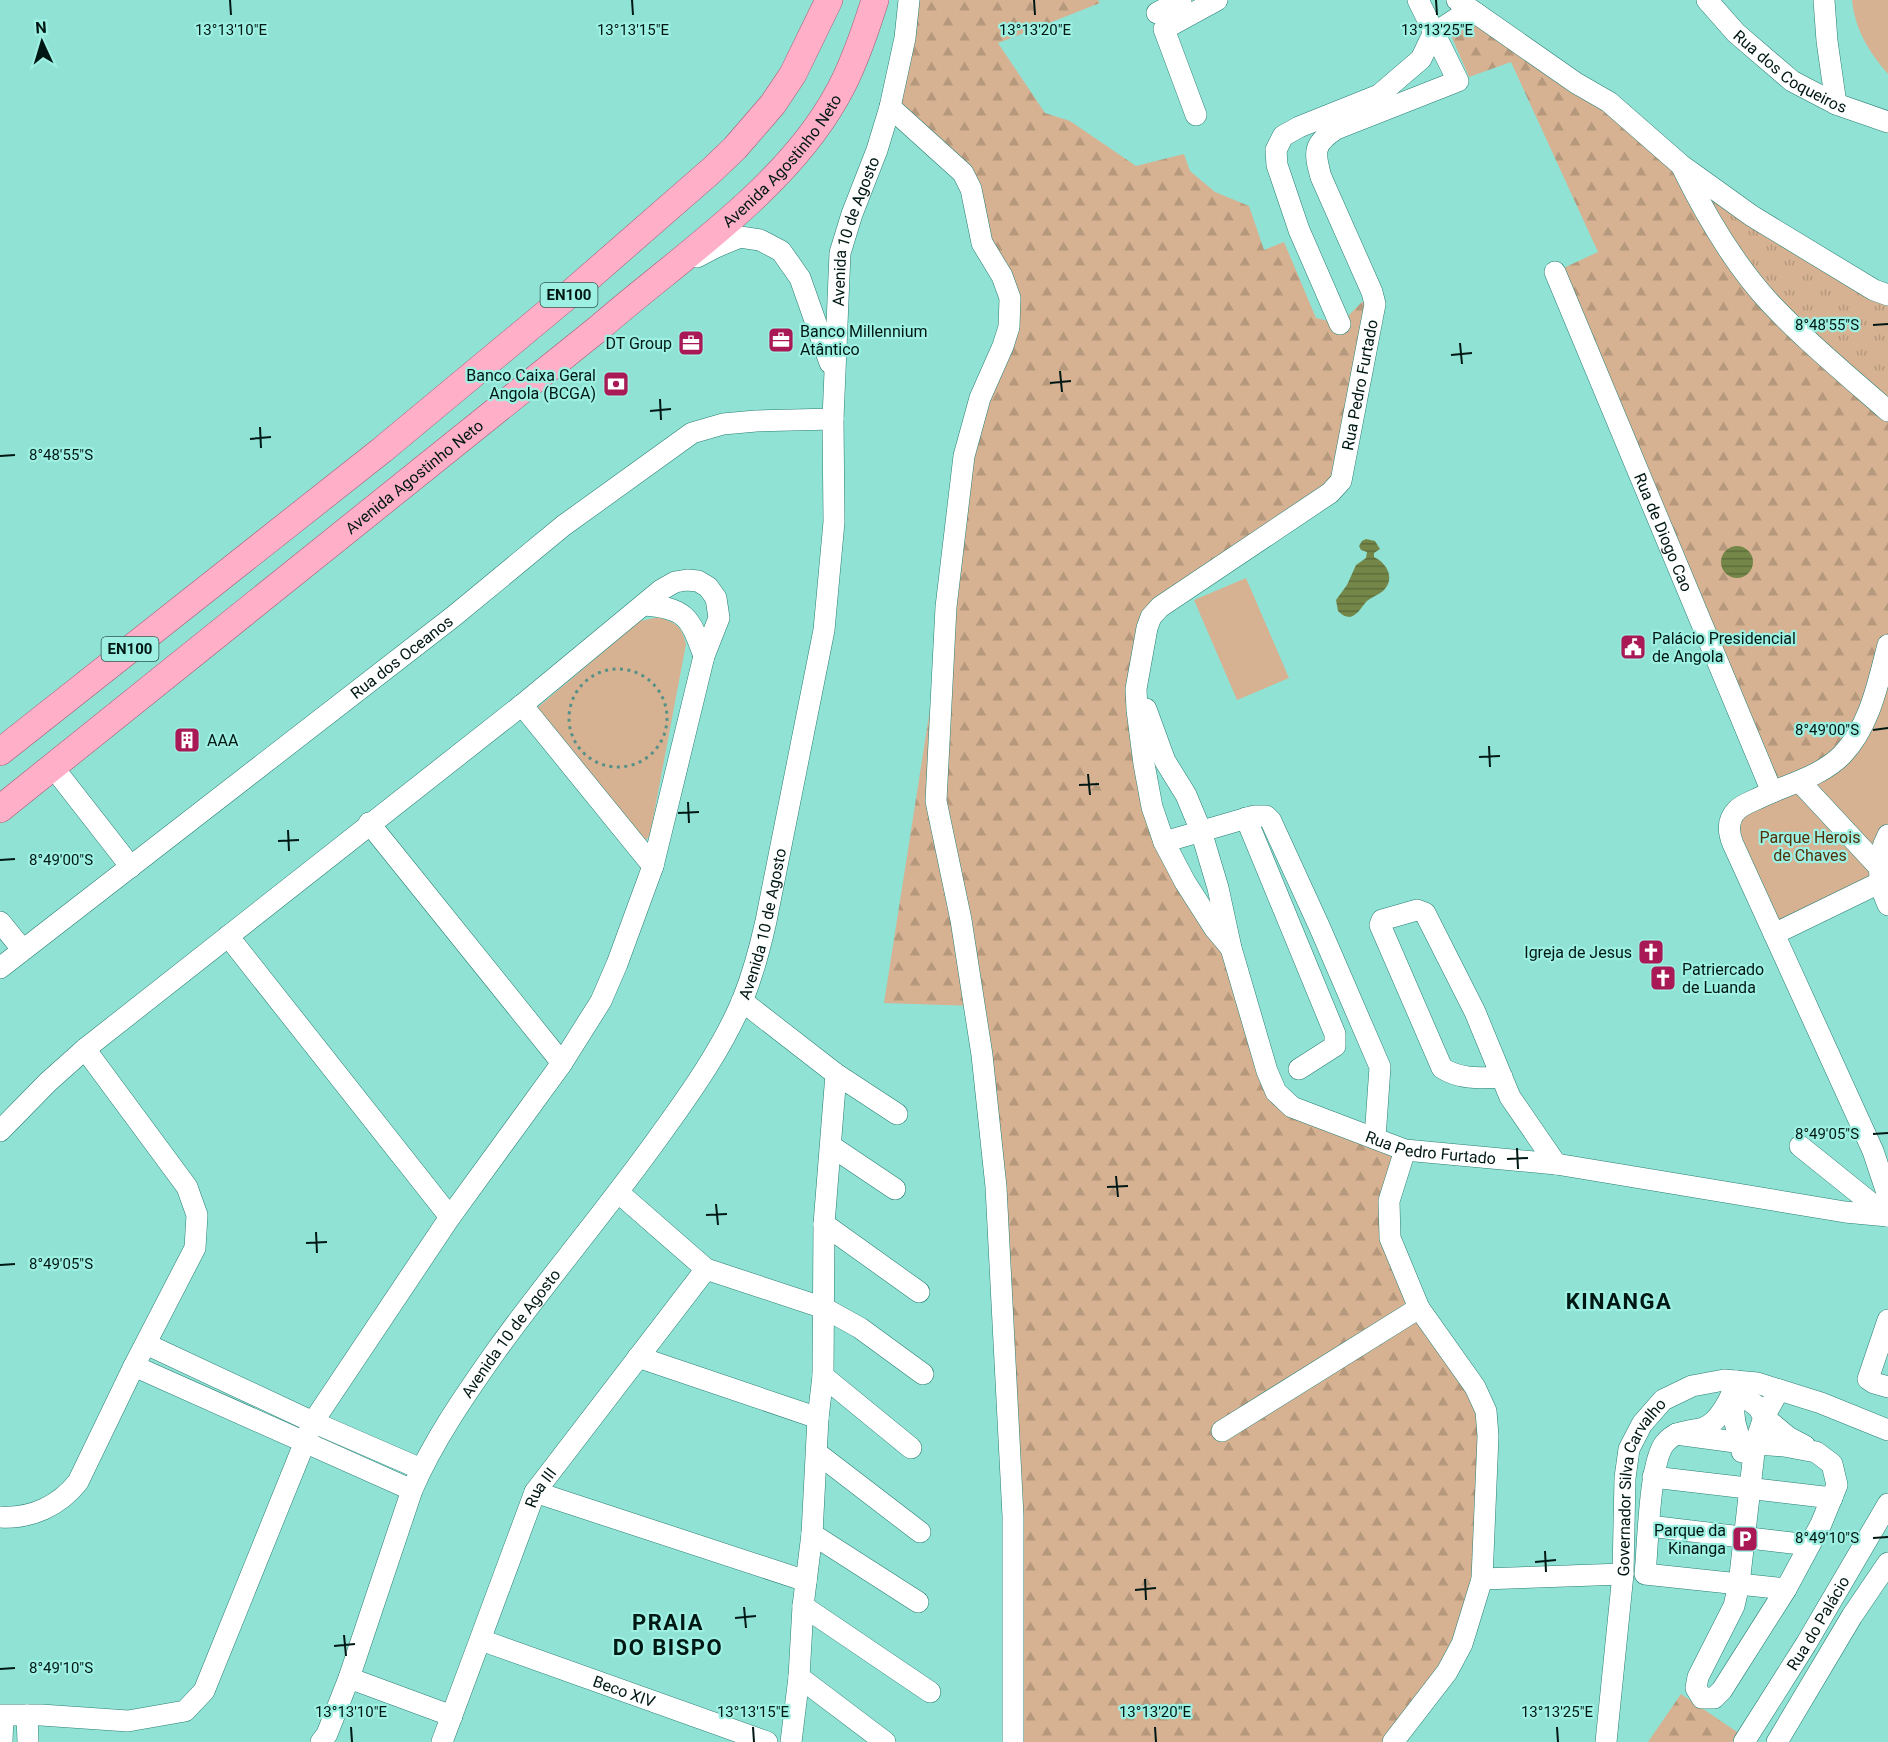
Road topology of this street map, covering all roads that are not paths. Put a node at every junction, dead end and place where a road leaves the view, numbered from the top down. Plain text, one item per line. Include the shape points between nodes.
1 (829, 0) edge
2 (874, 0) edge
3 (909, 0) edge
4 (1181, 0) edge
5 (1217, 0) edge
6 (1418, 0) edge
7 (1457, 0) edge
8 (1707, 0) edge
9 (1824, 0) edge
10 (1157, 13) dead end
11 (1477, 14) junction
12 (1433, 34) junction
13 (1836, 105) junction
14 (890, 107) junction
15 (1196, 115) dead end
16 (1888, 122) edge
17 (1681, 165) junction
18 (667, 272) junction
19 (1555, 272) dead end
20 (1888, 295) edge
21 (1340, 324) dead end
22 (834, 373) junction
23 (1888, 411) edge
24 (833, 419) junction
25 (644, 605) junction
26 (1888, 645) edge
27 (704, 656) junction
28 (1136, 689) junction
29 (522, 705) junction
30 (0, 752) edge
31 (53, 767) junction
32 (1177, 780) junction
33 (1800, 782) junction
34 (1772, 792) junction
35 (1150, 796) junction
36 (0, 809) edge
37 (1246, 818) junction
38 (369, 823) junction
39 (1201, 831) junction
40 (1888, 835) edge
41 (1164, 842) junction
42 (653, 866) junction
43 (131, 867) junction
44 (1879, 875) junction
45 (1888, 904) edge
46 (0, 922) edge
47 (1774, 934) junction
48 (228, 936) junction
49 (1231, 948) junction
50 (22, 949) junction
51 (0, 968) edge
52 (742, 1001) junction
53 (85, 1049) junction
54 (562, 1063) junction
55 (1299, 1069) dead end
56 (836, 1074) junction
57 (1502, 1077) junction
58 (897, 1114) dead end
59 (0, 1131) edge
60 (1375, 1138) junction
61 (831, 1146) junction
62 (1800, 1146) dead end
63 (1405, 1150) junction
64 (1556, 1164) junction
65 (895, 1189) dead end
66 (619, 1193) junction
67 (1888, 1209) edge
68 (450, 1217) junction
69 (824, 1224) junction
70 (706, 1269) junction
71 (918, 1292) dead end
72 (824, 1308) junction
73 (1419, 1308) junction
74 (1888, 1320) edge
75 (146, 1344) junction
76 (638, 1357) junction
77 (134, 1366) junction
78 (923, 1374) dead end
79 (823, 1376) junction
80 (1888, 1387) edge
81 (1734, 1389) junction
82 (1779, 1390) junction
83 (1764, 1417) junction
84 (818, 1418) junction
85 (1888, 1430) edge
86 (1222, 1431) dead end
87 (308, 1432) junction
88 (1676, 1434) junction
89 (1749, 1443) junction
90 (911, 1448) dead end
91 (1816, 1452) junction
92 (817, 1453) junction
93 (421, 1469) junction
94 (1653, 1477) junction
95 (1744, 1487) junction
96 (412, 1490) junction
97 (535, 1492) junction
98 (1832, 1498) junction
99 (1888, 1504) edge
100 (0, 1517) edge
101 (1649, 1526) junction
102 (920, 1532) dead end
103 (812, 1534) junction
104 (1738, 1537) junction
105 (1809, 1545) junction
106 (1888, 1563) edge
107 (1623, 1574) junction
108 (1482, 1579) junction
109 (806, 1581) junction
110 (1705, 1581) junction
111 (1738, 1584) junction
112 (1786, 1589) junction
113 (1832, 1600) junction
114 (918, 1602) dead end
115 (803, 1606) junction
116 (1852, 1616) junction
117 (481, 1640) junction
118 (799, 1677) junction
119 (349, 1678) junction
120 (930, 1692) dead end
121 (27, 1715) junction
122 (1, 1716) edge
123 (452, 1716) junction
124 (325, 1739) edge
125 (2, 1742) edge
126 (27, 1742) edge
127 (442, 1742) edge
128 (767, 1742) edge
129 (791, 1742) edge
130 (885, 1742) edge
131 (1012, 1742) edge
132 (1393, 1742) edge
133 (1606, 1742) edge
134 (1744, 1742) edge
135 (1777, 1742) edge

1 - 30 main road, EN100 via 793,74 773,104 712,170 391,442
2 - 18 main road, Avenida Agostinho Neto / EN100 via 837,97 796,155
3 - 14 street, Avenida 10 de Agosto
4 - 10 street
5 - 15 street via 1164,29
6 - 12 street
7 - 11 street
8 - 13 street, Rua dos Coqueiros via 1736,33 1792,81
9 - 13 street
11 - 12 street via 1464,14
11 - 17 street via 1610,102
12 - 21 street via 1420,59 1379,95 1299,127 1283,136 1276,150 1277,165 1299,230
12 - 28 street, Rua Pedro Furtado via 1458,81 1336,129 1316,149 1321,177 1374,304 1341,481 1330,493 1160,607 1147,628
13 - 16 street, Rua dos Coqueiros
14 - 22 street, Avenida 10 de Agosto via 840,253
14 - 131 street via 963,173 982,243 1010,298 1009,327 980,398 964,456 946,607 936,801 961,920 981,1046 996,1187 1013,1516
17 - 20 street via 1752,216
17 - 23 street via 1714,225 1769,302
18 - 22 street via 740,237 760,240 782,251 800,278
18 - 31 main road, Avenida Agostinho Neto / EN100
19 - 34 street, Rua de Diogo Cao
22 - 24 street, Avenida 10 de Agosto
24 - 43 street, Rua dos Oceanos via 723,424 692,433 563,526 454,616
24 - 52 street, Avenida 10 de Agosto via 834,522 824,630 766,921
25 - 27 street via 666,606 688,618
25 - 27 street via 675,582 708,586 716,598 719,618
25 - 29 street
26 - 33 street via 1869,710 1856,737 1842,755
27 - 42 street
28 - 32 street, Rua Pedro Furtado via 1165,761
28 - 35 street, Rua Pedro Furtado
29 - 38 street
29 - 42 street
31 - 36 main road, Avenida Agostinho Neto / EN100
31 - 43 street
32 - 35 street
32 - 39 street, Rua Pedro Furtado
33 - 34 street
33 - 44 street
34 - 47 street via 1741,806 1731,818 1729,828 1732,844
35 - 41 street, Rua Pedro Furtado
37 - 39 street
37 - 55 street via 1335,1034 1335,1046
37 - 60 street via 1266,816 1271,822 1380,1066
38 - 48 street
38 - 54 street
39 - 41 street
39 - 49 street, Rua Pedro Furtado
40 - 44 street via 1881,848
41 - 49 street, Rua Pedro Furtado via 1198,903
42 - 54 street via 601,1001
43 - 50 street, Rua dos Oceanos
44 - 45 street
44 - 47 street
46 - 50 street
47 - 67 street via 1873,1151
48 - 53 street
48 - 68 street
49 - 60 street, Rua Pedro Furtado via 1276,1092 1293,1107
50 - 51 street, Rua dos Oceanos
52 - 56 street
52 - 66 street, Avenida 10 de Agosto via 683,1103
53 - 59 street
53 - 75 street via 187,1187 197,1215 195,1248
54 - 68 street
56 - 58 street
56 - 61 street
57 - 57 street via 1468,1078 1442,1068 1380,924 1382,920 1417,910 1425,913 1475,1012
57 - 64 street via 1527,1125
60 - 63 street, Rua Pedro Furtado
61 - 65 street
61 - 69 street
62 - 67 street
63 - 64 street, Rua Pedro Furtado
63 - 73 street via 1389,1201 1390,1238
64 - 67 street, Rua Pedro Furtado via 1845,1212
66 - 70 street
66 - 93 street, Avenida 10 de Agosto via 543,1286 469,1389
68 - 87 street
69 - 71 street
69 - 72 street
70 - 72 street
70 - 76 street, Rua III
72 - 78 street via 860,1328
72 - 79 street
73 - 86 street
73 - 108 street via 1475,1387 1485,1412 1488,1436
74 - 80 street via 1868,1379
75 - 77 street
75 - 87 street
76 - 84 street
76 - 97 street, Rua III
77 - 87 street
77 - 100 street via 78,1482 67,1495 33,1513
79 - 84 street
79 - 90 street
81 - 82 street, Governador Silva Carvalho via 1757,1383
81 - 83 street via 1758,1407
81 - 88 street via 1715,1422
81 - 89 street via 1736,1432
81 - 107 street, Governador Silva Carvalho via 1724,1380 1692,1386 1663,1400 1642,1424 1629,1449 1625,1478
82 - 83 street
82 - 85 street, Governador Silva Carvalho
83 - 89 street
83 - 91 street via 1788,1437
84 - 92 street
87 - 93 street
87 - 96 street
87 - 121 street via 204,1691 185,1711 128,1721
88 - 89 street
88 - 94 street via 1664,1444
89 - 91 street
89 - 95 street
91 - 98 street via 1832,1464 1837,1485
92 - 102 street
92 - 103 street
93 - 96 street, Avenida 10 de Agosto
94 - 95 street
94 - 101 street
95 - 98 street
95 - 104 street
96 - 119 street, Avenida 10 de Agosto
97 - 109 street
97 - 117 street, Rua III
98 - 105 street
99 - 113 street, Rua do Palácio
101 - 104 street
101 - 110 street via 1646,1574
103 - 109 street
103 - 114 street
104 - 105 street
104 - 110 street via 1729,1564 1720,1576
104 - 111 street
105 - 112 street
106 - 116 street, Rua do Palácio
107 - 108 street
107 - 133 street, Governador Silva Carvalho
108 - 132 street via 1462,1644 1447,1672
109 - 115 street
110 - 111 street
111 - 112 street
111 - 112 street via 1734,1606 1698,1677 1696,1688 1702,1698 1714,1698 1722,1690
113 - 116 street
113 - 134 street, Rua do Palácio
115 - 118 street
115 - 120 street
116 - 135 street, Rua do Palácio
117 - 123 street, Rua III
117 - 128 street, Beco XIV
118 - 129 street
118 - 130 street
119 - 123 street
119 - 124 street, Avenida 10 de Agosto
121 - 122 street
121 - 126 street
122 - 125 street
123 - 127 street, Rua III

